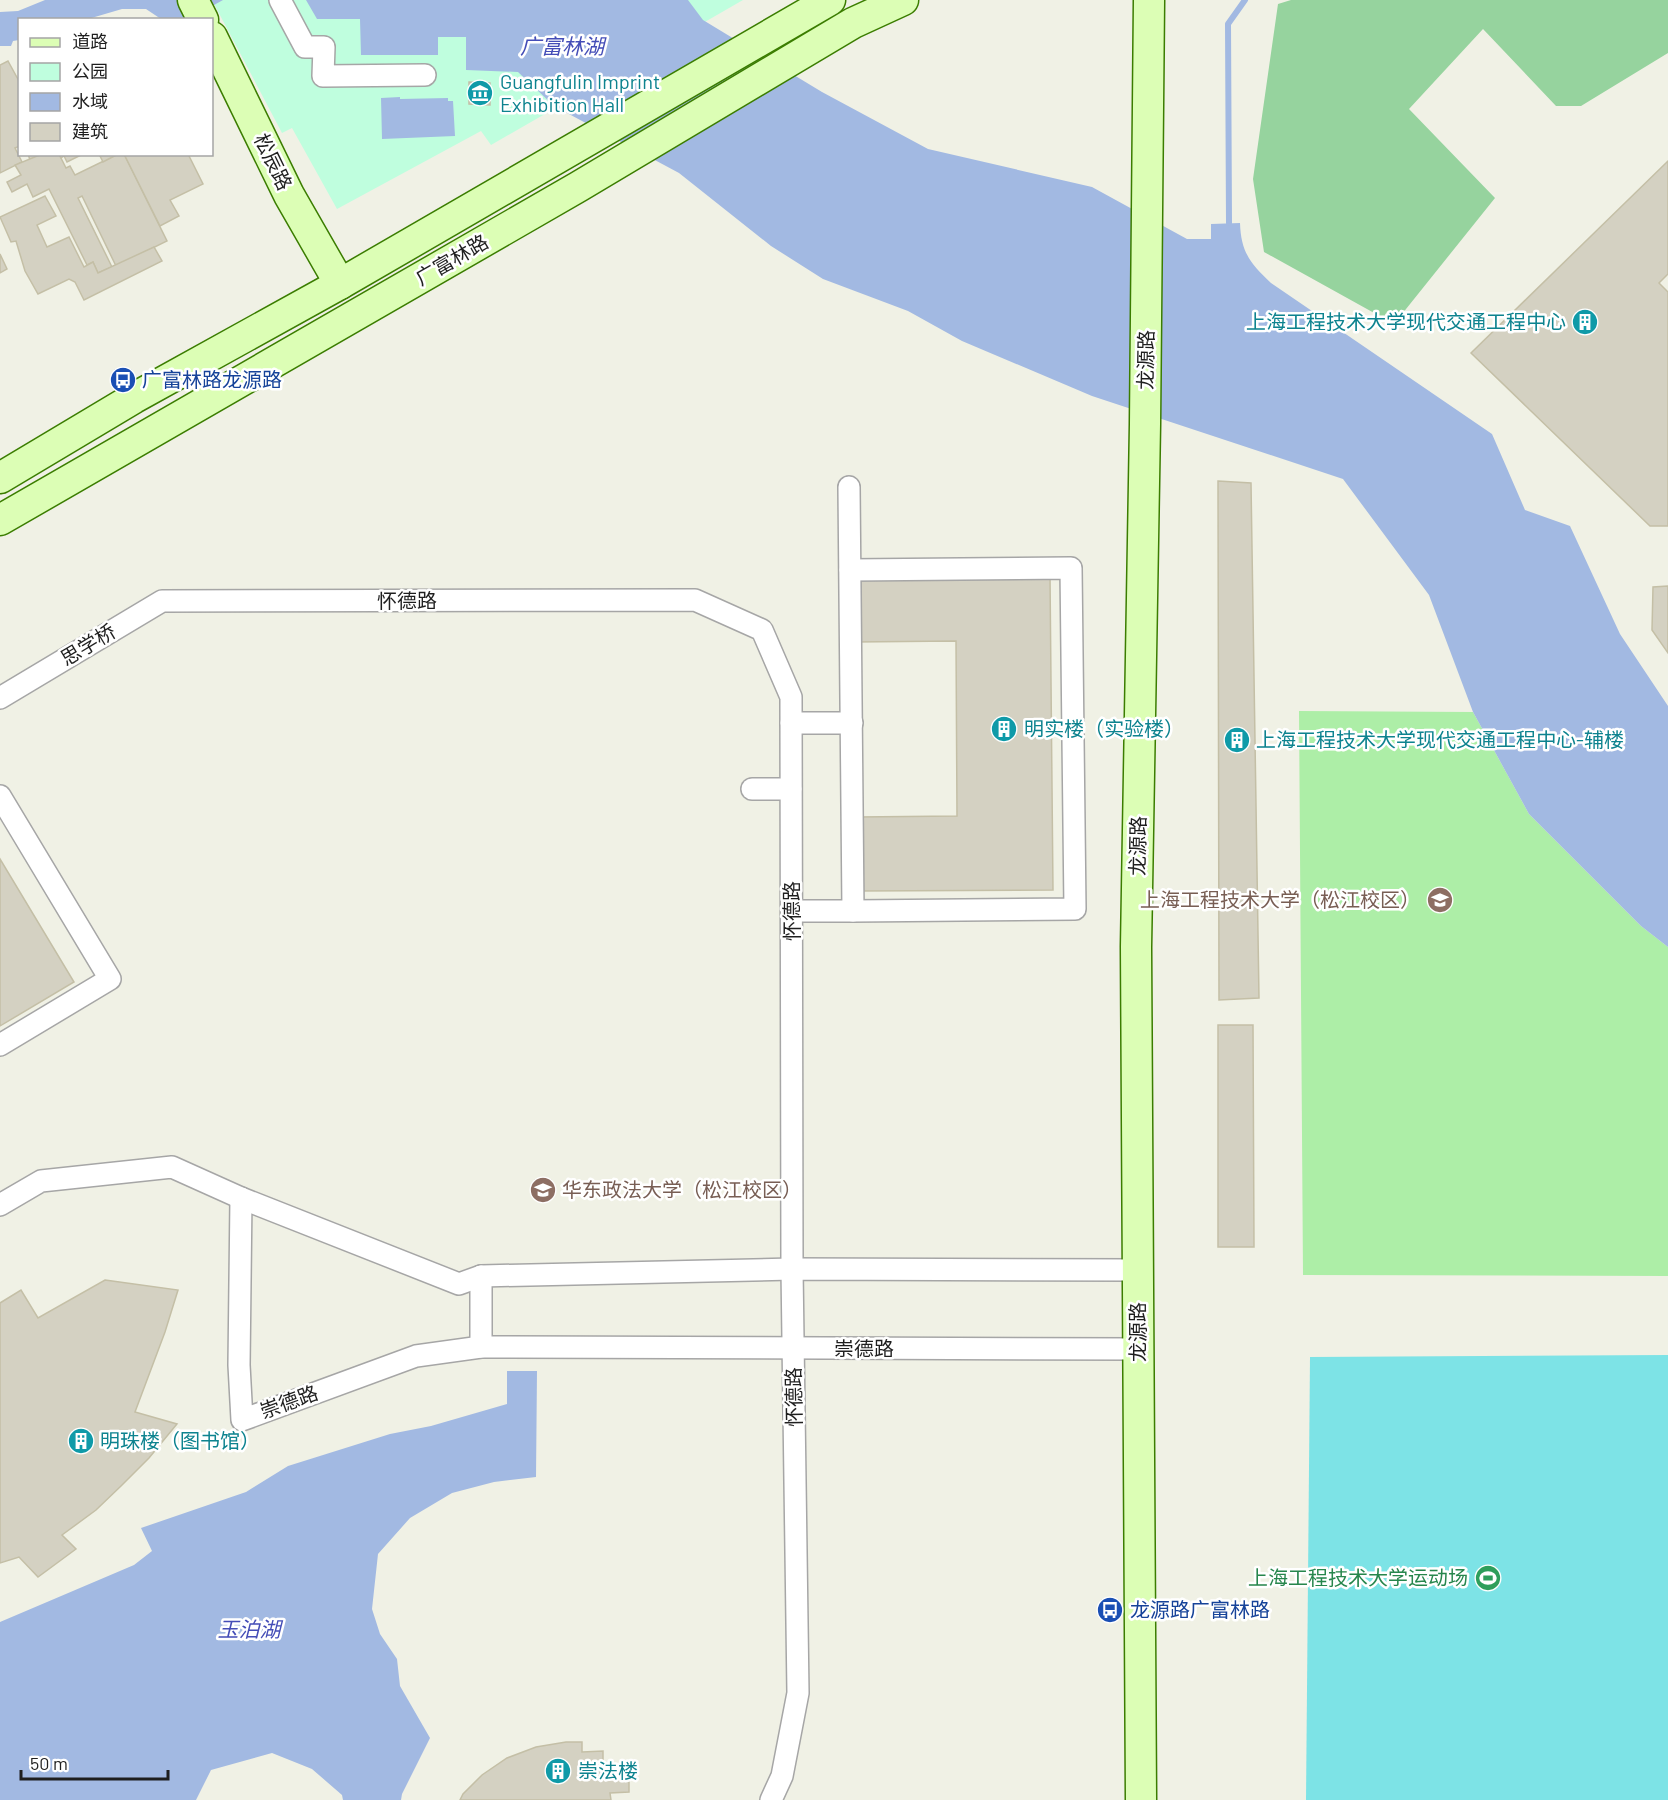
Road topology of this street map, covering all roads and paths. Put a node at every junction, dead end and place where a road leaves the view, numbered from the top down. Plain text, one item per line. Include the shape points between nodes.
1 (280, 0) edge
2 (830, 0) edge
3 (903, 0) edge
4 (1149, 0) edge
5 (213, 40) edge
6 (425, 75) dead end
7 (340, 284) junction
8 (0, 478) edge
9 (849, 487) dead end
10 (0, 520) edge
11 (850, 570) junction
12 (162, 601) joint
13 (7, 693) edge
14 (791, 723) junction
15 (852, 723) junction
16 (752, 789) dead end
17 (791, 789) junction
18 (0, 796) edge
19 (792, 911) junction
20 (853, 911) junction
21 (0, 1045) edge
22 (241, 1198) junction
23 (0, 1205) edge
24 (792, 1269) junction
25 (1138, 1270) junction
26 (481, 1276) junction
27 (481, 1347) junction
28 (794, 1348) junction
29 (1138, 1349) junction
30 (771, 1800) edge
31 (1141, 1800) edge

1 - 6 street via 305,47 324,47 323,76
2 - 7 main road, 广富林路
3 - 10 main road, 广富林路 via 853,22 578,187
4 - 25 main road, 龙源路 via 1136,947
5 - 7 main road, 松辰路 via 289,195
7 - 8 main road, 广富林路 via 134,398
9 - 11 street
11 - 15 street
11 - 20 street via 1071,568 1074,862 1074,909
12 - 13 street, 思学桥
12 - 14 street, 怀德路 via 695,600 762,630 791,697
14 - 15 street
14 - 17 street, 怀德路
15 - 20 street
16 - 17 street
17 - 19 street, 怀德路
18 - 21 street via 110,979
19 - 20 street
19 - 24 street, 怀德路
22 - 23 street via 172,1167 41,1181
22 - 26 street via 459,1284
22 - 27 street, 崇德路 via 238,1365 242,1420 416,1356
24 - 25 street
24 - 26 street
24 - 28 street, 怀德路
25 - 29 main road, 龙源路
26 - 27 street
27 - 28 street, 崇德路
28 - 29 street, 崇德路
28 - 30 street, 怀德路 via 798,1693 782,1776
29 - 31 main road, 龙源路

